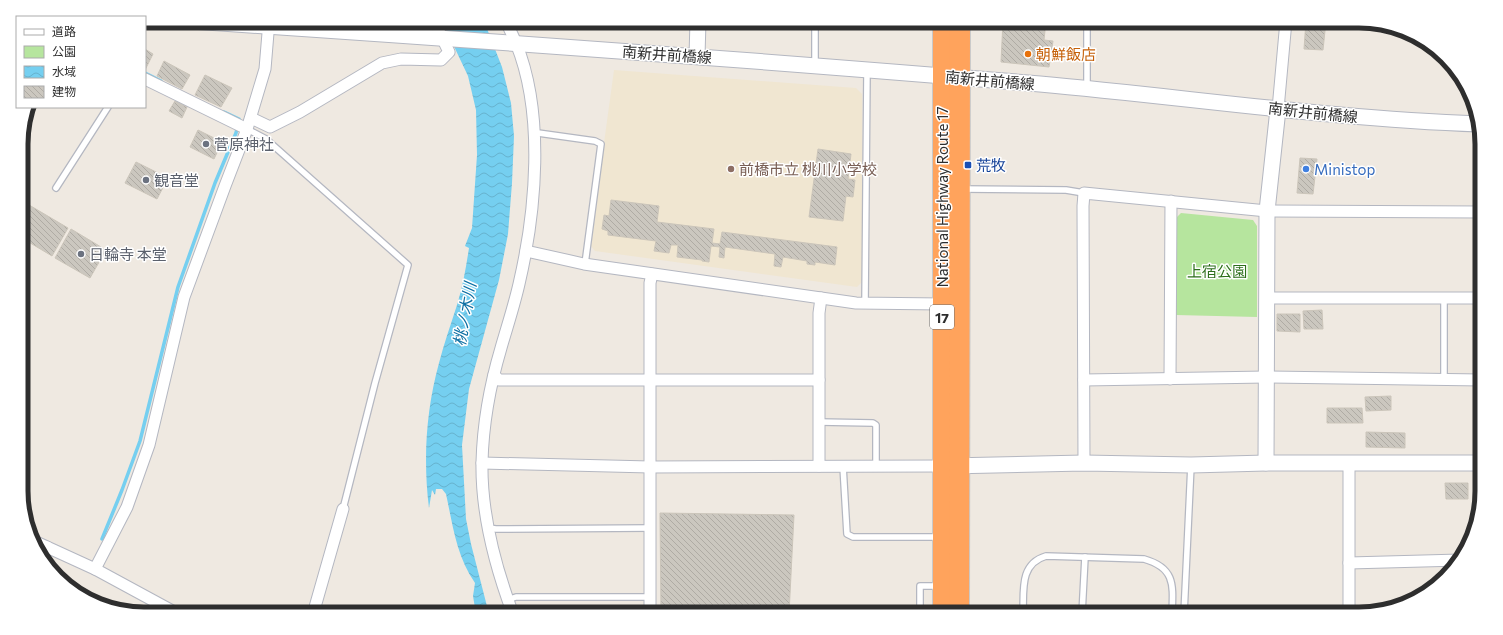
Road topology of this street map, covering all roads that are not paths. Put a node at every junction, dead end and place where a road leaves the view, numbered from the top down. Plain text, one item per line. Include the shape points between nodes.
1 (269, 28) edge
2 (324, 28) edge
3 (438, 28) edge
4 (509, 28) edge
5 (698, 28) edge
6 (815, 28) edge
7 (944, 28) edge
8 (959, 28) edge
9 (1087, 28) edge
10 (1285, 28) edge
11 (445, 39) junction
12 (516, 44) junction
13 (697, 56) junction
14 (815, 67) junction
15 (867, 71) junction
16 (952, 77) junction
17 (146, 79) edge
18 (1087, 88) junction
19 (107, 108) edge
20 (1278, 108) junction
21 (249, 124) junction
22 (1473, 124) edge
23 (534, 131) junction
24 (56, 188) dead end
25 (960, 188) junction
26 (1084, 193) junction
27 (1171, 201) junction
28 (1267, 211) junction
29 (1475, 212) edge
30 (526, 251) junction
31 (585, 264) junction
32 (652, 274) junction
33 (821, 298) junction
34 (1266, 298) junction
35 (1444, 298) junction
36 (1475, 298) edge
37 (865, 304) junction
38 (942, 304) junction
39 (494, 375) junction
40 (1266, 377) junction
41 (1170, 379) junction
42 (650, 380) junction
43 (819, 380) junction
44 (1084, 380) junction
45 (1444, 380) junction
46 (1475, 380) edge
47 (819, 422) junction
48 (1266, 462) junction
49 (482, 463) junction
50 (1084, 463) junction
51 (1475, 463) edge
52 (1349, 464) junction
53 (1191, 465) junction
54 (819, 466) junction
55 (843, 466) junction
56 (876, 466) junction
57 (951, 466) junction
58 (650, 467) junction
59 (343, 509) joint
60 (488, 528) junction
61 (650, 528) junction
62 (943, 537) junction
63 (47, 554) edge
64 (1085, 557) junction
65 (1452, 560) edge
66 (1349, 563) junction
67 (95, 569) junction
68 (943, 586) junction
69 (507, 596) junction
70 (650, 597) junction
71 (165, 607) edge
72 (315, 607) edge
73 (511, 607) edge
74 (650, 607) edge
75 (920, 607) edge
76 (943, 607) edge
77 (959, 607) edge
78 (1023, 607) edge
79 (1082, 607) edge
80 (1172, 607) edge
81 (1184, 607) edge
82 (1349, 607) edge

1 - 21 street via 265,69
2 - 11 main road
3 - 11 street
4 - 12 street
5 - 13 main road
6 - 14 lane
7 - 16 highway, National Highway Route 17 / 17
8 - 16 highway, National Highway Route 17 / 17
9 - 18 lane
10 - 20 street
11 - 12 main road, 南新井前橋線
11 - 21 street via 449,52 441,60 401,59 382,63 300,112 270,126
12 - 13 main road, 南新井前橋線
12 - 23 street via 528,88
13 - 14 main road, 南新井前橋線
14 - 15 main road, 南新井前橋線
15 - 16 main road, 南新井前橋線
15 - 37 lane
16 - 18 main road, 南新井前橋線
16 - 25 highway, National Highway Route 17 / 17
16 - 38 highway, National Highway Route 17 / 17
17 - 21 street
18 - 20 main road, 南新井前橋線
19 - 24 lane
20 - 22 main road, 南新井前橋線 via 1423,122
20 - 28 main road
21 - 59 lane via 408,265
21 - 67 street via 184,297 149,445 127,507
23 - 30 street via 534,188
23 - 31 lane via 601,144
25 - 26 lane via 1066,190
25 - 57 highway, National Highway Route 17 / 17
26 - 27 street
26 - 44 street
27 - 28 street
27 - 41 street
28 - 29 street
28 - 34 main road
30 - 31 street
30 - 39 street
31 - 32 street
32 - 33 street
32 - 42 street
33 - 37 street
33 - 43 street
34 - 35 street
34 - 40 main road
35 - 36 street
35 - 45 lane
37 - 38 street
38 - 57 highway, National Highway Route 17 / 17
39 - 42 street via 499,380
39 - 49 street via 487,408
40 - 41 street
40 - 45 street
40 - 48 main road
41 - 44 street
42 - 43 street
42 - 58 street
43 - 47 street
44 - 50 street
45 - 46 street
47 - 54 street
47 - 56 lane via 876,424
48 - 52 main road
48 - 53 main road
49 - 58 street
49 - 60 street
50 - 53 main road
50 - 57 main road
51 - 52 main road
52 - 66 street
53 - 81 lane
54 - 55 street
54 - 58 street
55 - 56 street
55 - 62 lane via 847,534 853,537
56 - 57 street
57 - 62 highway, National Highway Route 17 / 17
57 - 77 highway, National Highway Route 17 / 17
58 - 61 street
59 - 72 street
60 - 61 lane
60 - 69 street
61 - 70 street
62 - 68 highway, National Highway Route 17 / 17
63 - 67 street
64 - 78 lane via 1046,556 1032,564 1027,569 1024,581
64 - 79 lane
64 - 80 lane via 1144,559 1162,567 1172,583
65 - 66 street
66 - 82 street
67 - 71 street
68 - 75 lane via 920,586
68 - 76 highway, National Highway Route 17 / 17
69 - 70 lane via 510,599
69 - 73 street
70 - 74 street

